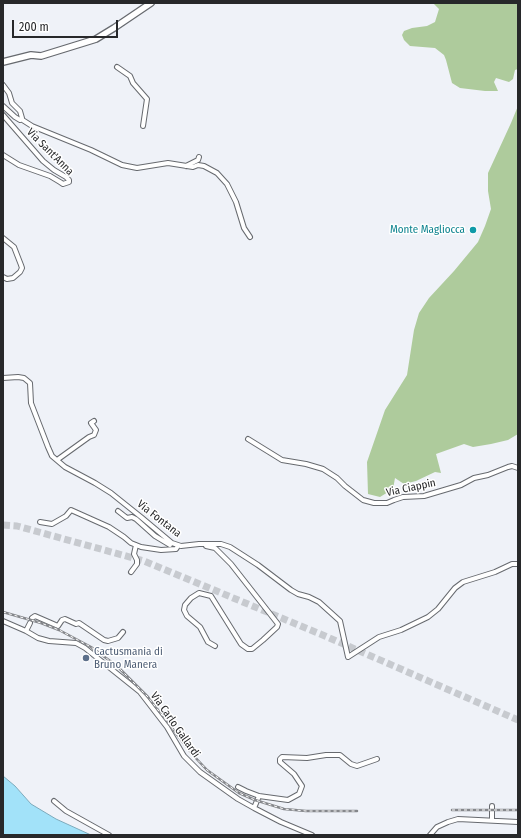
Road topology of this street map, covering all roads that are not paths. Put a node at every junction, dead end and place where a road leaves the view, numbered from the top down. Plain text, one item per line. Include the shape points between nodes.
1 (151, 3) edge
2 (3, 62) edge
3 (117, 67) dead end
4 (3, 85) edge
5 (3, 106) edge
6 (3, 115) edge
7 (21, 119) junction
8 (143, 126) dead end
9 (3, 155) edge
10 (198, 157) dead end
11 (186, 166) junction
12 (250, 237) dead end
13 (3, 238) edge
14 (3, 277) edge
15 (3, 378) edge
16 (94, 420) dead end
17 (248, 439) dead end
18 (57, 460) junction
19 (518, 468) edge
20 (118, 511) dead end
21 (40, 522) dead end
22 (190, 545) junction
23 (136, 546) junction
24 (178, 547) junction
25 (512, 564) junction
26 (518, 564) edge
27 (518, 568) edge
28 (131, 572) dead end
29 (3, 621) edge
30 (26, 631) junction
31 (123, 632) dead end
32 (215, 646) dead end
33 (377, 758) dead end
34 (238, 786) dead end
35 (259, 796) junction
36 (54, 802) dead end
37 (492, 806) dead end
38 (254, 808) junction
39 (492, 820) junction
40 (518, 822) edge
41 (109, 835) edge
42 (312, 835) edge
43 (430, 835) edge

1 - 2 street via 96,38 41,56 31,55
3 - 8 street via 130,76 147,99
4 - 7 street, Via Sant'Anna via 12,103 20,111
5 - 7 street, Via Sant'Anna
6 - 9 street, Via Sant'Anna via 43,161 66,177 69,182 63,184 50,176 19,165
7 - 11 street via 122,164 137,168 168,164
10 - 11 street via 198,160
11 - 12 street via 204,166 217,173 227,184
13 - 14 street via 14,247 22,265 20,272 13,278
15 - 18 street, Via Fontana via 24,378 30,383 31,403 52,456
16 - 18 street via 91,423 96,430 94,435
17 - 19 street, Via Ciappin via 282,460 323,469 363,500 374,503 424,496 508,467
18 - 24 street, Via Fontana via 111,494
20 - 24 street via 127,518 136,519 155,536
21 - 23 street via 52,524 71,510 109,527
22 - 24 street, Via Fontana
22 - 25 street, Via Fontana via 221,544 230,547 291,590 319,602 340,621 348,657 379,637 428,617 463,582
22 - 32 street via 215,548 278,621 277,627 252,649 248,649 241,644 211,596 199,592 185,605 184,610 200,627 208,642
23 - 24 street via 151,550
23 - 28 street via 134,554 137,564
25 - 26 street
25 - 27 street
29 - 30 street, Via Carlo Gallardi
30 - 31 street via 35,616 58,626 65,619 108,641 118,638
30 - 38 street, Via Carlo Gallardi via 49,641 76,643 90,651 140,692 168,727 191,764
33 - 35 street via 358,766 340,755 282,757 280,762 302,785 301,792 288,800
34 - 35 street
35 - 38 street
36 - 41 street
37 - 39 street
38 - 42 street, Via Carlo Gallardi
39 - 40 street
39 - 43 street via 458,819 437,827

